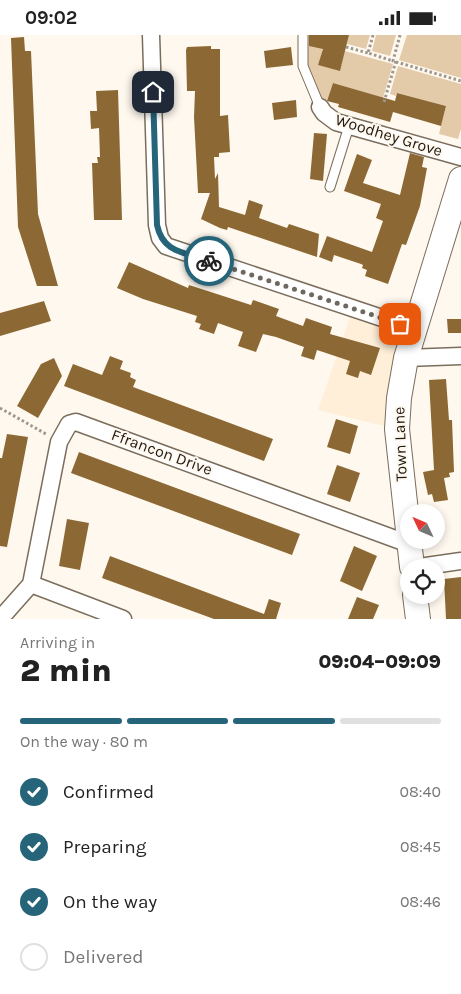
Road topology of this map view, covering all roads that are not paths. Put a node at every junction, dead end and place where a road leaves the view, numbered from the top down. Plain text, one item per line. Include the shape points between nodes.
1 (151, 35) edge
2 (303, 35) edge
3 (320, 107) joint
4 (349, 125) junction
5 (461, 157) edge
6 (330, 187) dead end
7 (460, 188) edge
8 (415, 329) junction
9 (461, 356) edge
10 (406, 358) junction
11 (405, 504) edge
12 (400, 541) edge
13 (461, 561) edge
14 (445, 563) edge
15 (31, 584) junction
16 (417, 604) edge
17 (0, 619) edge
18 (123, 619) edge
19 (418, 619) edge

1 - 8 street via 157,225 166,246
2 - 3 lane via 303,66
3 - 4 street, Woodhey Grove via 336,122
4 - 5 street, Woodhey Grove
4 - 6 lane
7 - 8 main road, Town Lane
8 - 10 main road, Town Lane
9 - 10 street
10 - 11 main road, Town Lane via 398,398 397,429
12 - 15 street, Ffrancon Drive via 76,421 69,424 59,442
13 - 14 street
15 - 17 street
15 - 18 street
16 - 19 main road

